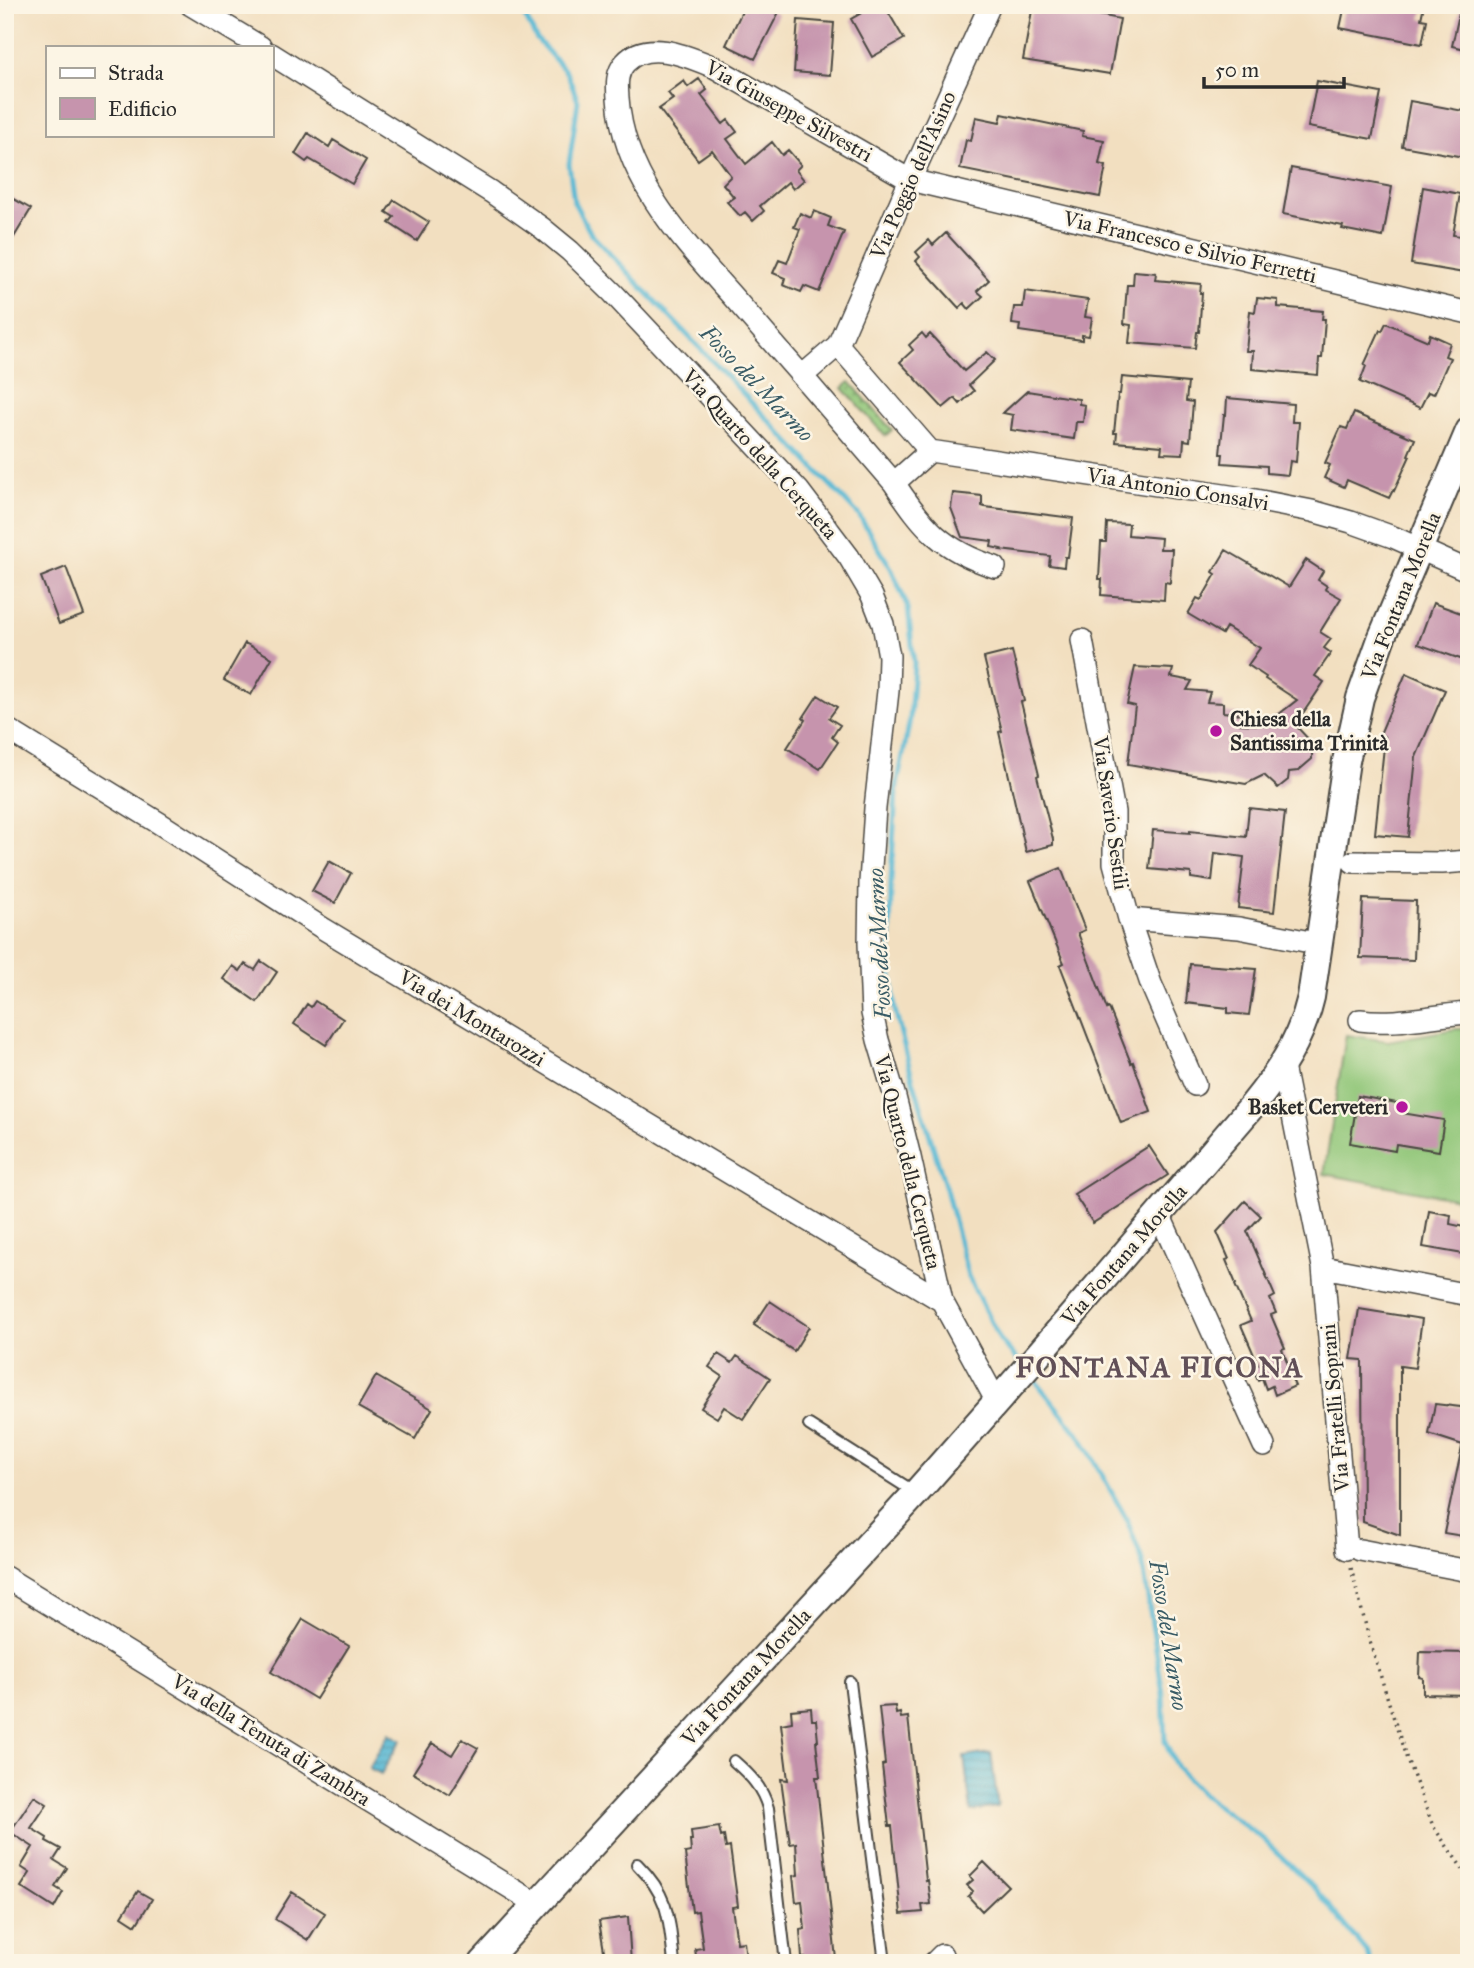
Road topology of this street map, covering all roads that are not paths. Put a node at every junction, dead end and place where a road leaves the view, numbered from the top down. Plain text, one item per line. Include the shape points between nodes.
1 (191, 5) edge
2 (990, 5) edge
3 (259, 46) edge
4 (273, 55) edge
5 (910, 180) junction
6 (1469, 313) edge
7 (838, 345) junction
8 (802, 376) junction
9 (1469, 431) edge
10 (930, 452) junction
11 (894, 483) junction
12 (1420, 548) junction
13 (995, 567) dead end
14 (1469, 571) edge
15 (1082, 640) dead end
16 (5, 729) edge
17 (1469, 861) edge
18 (1353, 862) dead end
19 (1129, 919) junction
20 (1320, 944) junction
21 (1469, 1013) edge
22 (1360, 1020) dead end
23 (1283, 1066) junction
24 (1195, 1085) dead end
25 (1158, 1214) junction
26 (1323, 1267) junction
27 (1469, 1295) edge
28 (942, 1301) junction
29 (1002, 1395) junction
30 (809, 1425) dead end
31 (1264, 1446) dead end
32 (916, 1493) junction
33 (1469, 1571) edge
34 (5, 1577) edge
35 (850, 1682) dead end
36 (734, 1761) dead end
37 (637, 1864) dead end
38 (537, 1904) junction
39 (482, 1963) edge
40 (674, 1963) edge
41 (786, 1963) edge
42 (885, 1963) edge

1 - 3 street
2 - 5 street, Via Poggio dell'Asino
4 - 28 street, Via Quarto della Cerqueta via 555,237 799,491 849,556 872,596 884,624 889,673 872,854 871,1005
5 - 6 street, Via Francesco e Silvio Ferretti
5 - 7 street, Via Poggio dell'Asino
5 - 8 street, Via Giuseppe Silvestri via 697,60 645,51 622,67 617,85 621,128 649,192 698,257
7 - 8 street
7 - 10 street
8 - 11 street
9 - 12 street, Via Fontana Morella
10 - 11 street
10 - 12 street, Via Antonio Consalvi via 1270,503 1351,522
11 - 13 street via 938,539
12 - 14 street, Via Antonio Consalvi
12 - 20 street, Via Fontana Morella via 1360,698 1346,761
15 - 19 street, Via Saverio Sestili via 1114,812 1114,863
16 - 28 street, Via dei Montarozzi via 315,924
17 - 18 street
19 - 20 street, Via Saverio Sestili via 1239,928
19 - 24 street via 1151,984
20 - 23 street, Via Fontana Morella via 1307,1016
21 - 22 street
23 - 25 street, Via Fontana Morella
23 - 26 street, Via Fratelli Soprani
25 - 29 street, Via Fontana Morella
25 - 31 street
26 - 27 street
26 - 33 street, Via Fratelli Soprani via 1353,1549
28 - 29 street, Via Quarto della Cerqueta
29 - 32 street, Via Fontana Morella
30 - 32 lane
32 - 38 street, Via Fontana Morella
34 - 38 street, Via della Tenuta di Zambra
35 - 42 lane
36 - 41 lane via 756,1782 768,1808
37 - 40 lane via 666,1906
38 - 39 street, Via Fontana Morella

